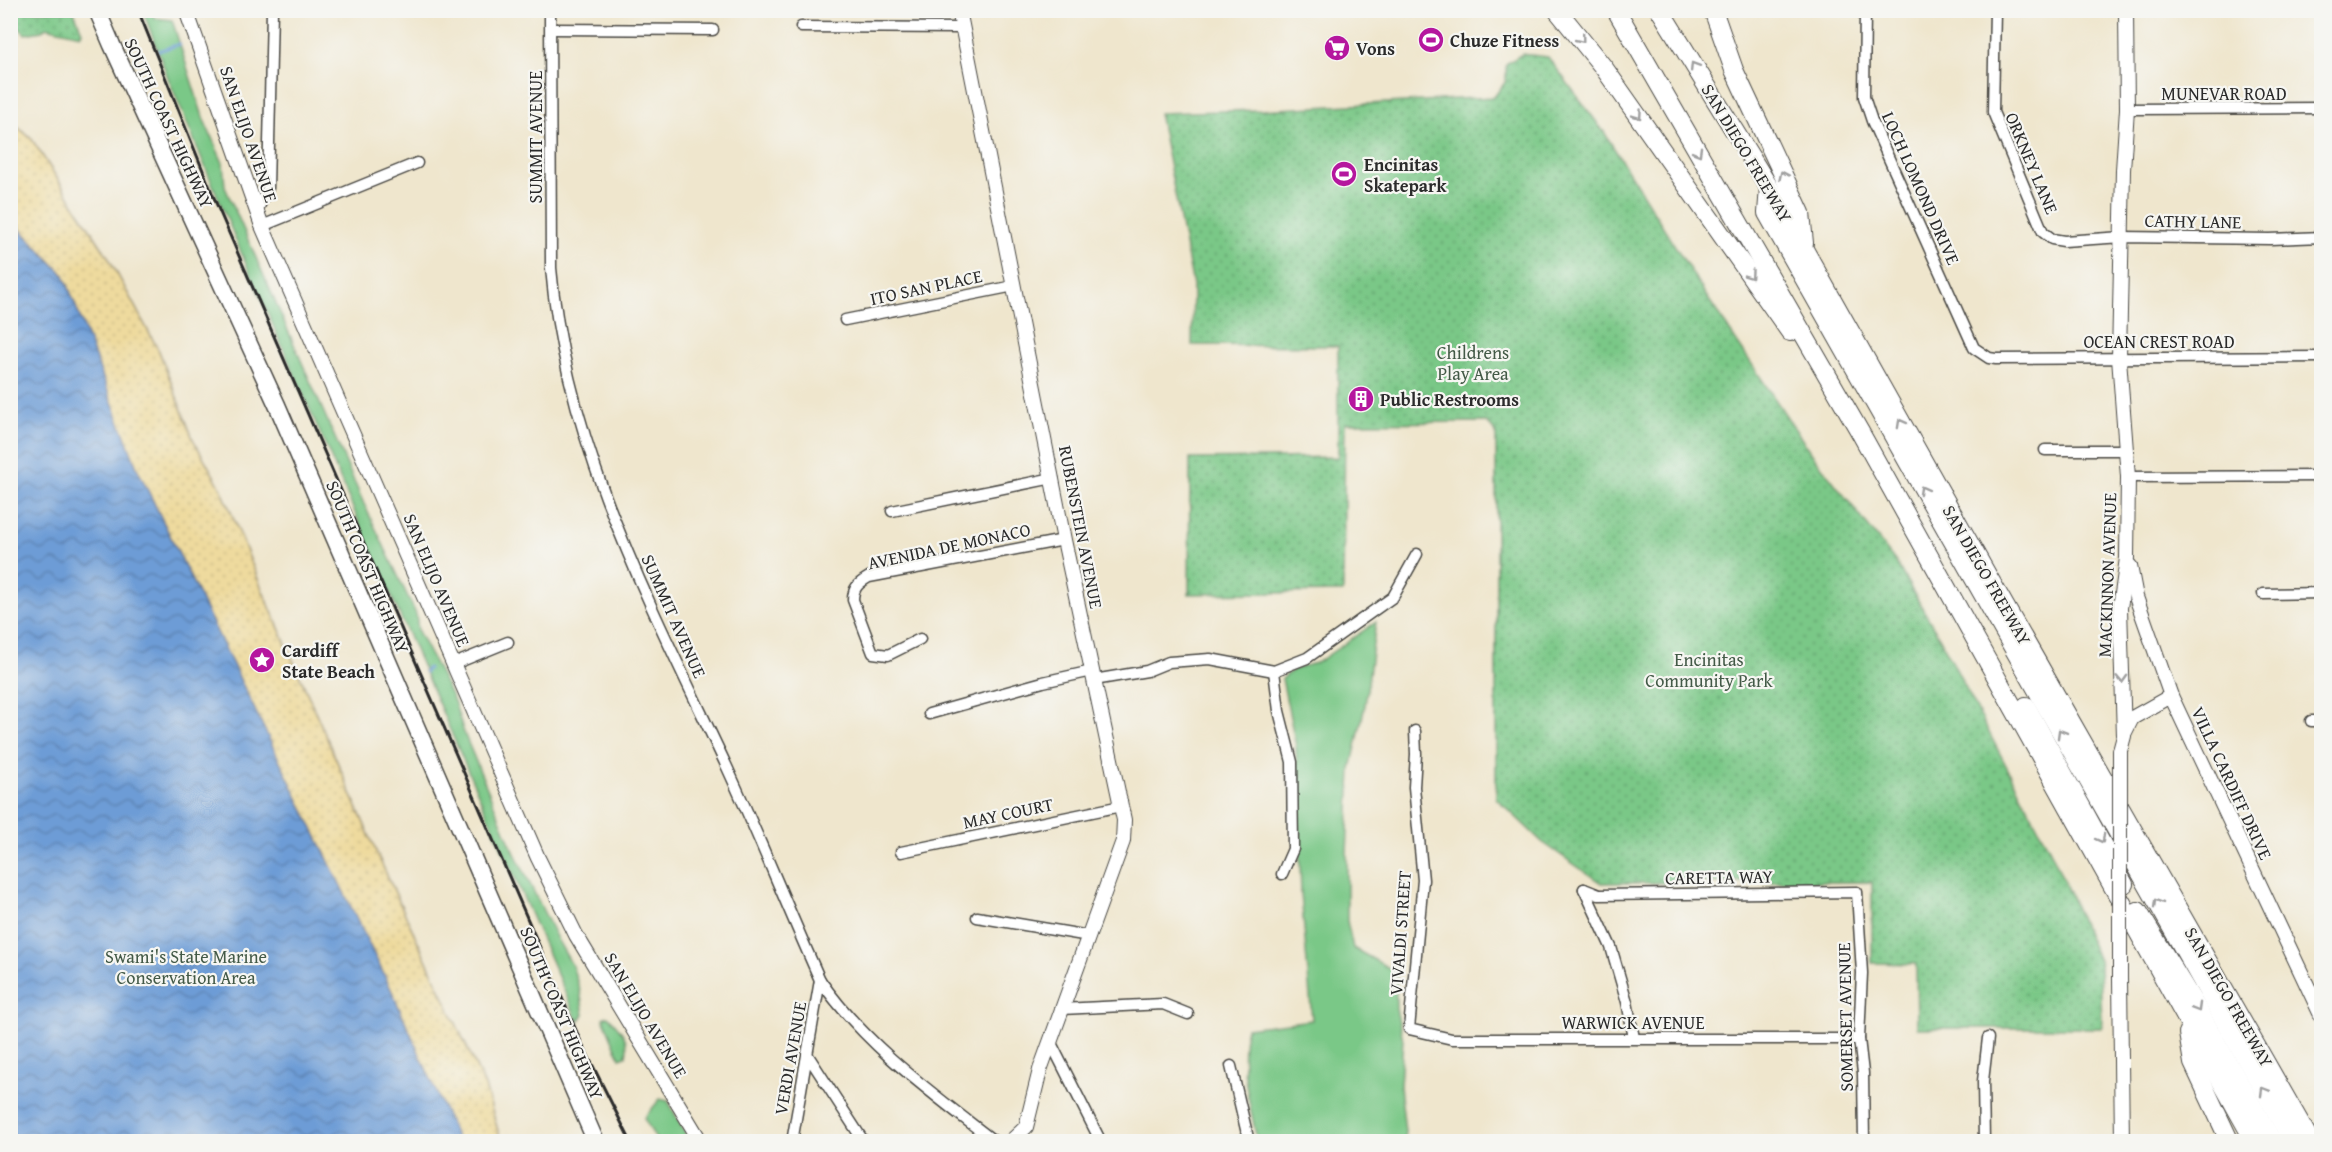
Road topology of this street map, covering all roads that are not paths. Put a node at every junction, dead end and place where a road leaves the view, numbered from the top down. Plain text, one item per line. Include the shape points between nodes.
1 (98, 10) edge
2 (186, 10) edge
3 (272, 10) edge
4 (550, 10) edge
5 (959, 10) edge
6 (1557, 10) edge
7 (1616, 10) edge
8 (1660, 10) edge
9 (1713, 10) edge
10 (1865, 10) edge
11 (1995, 10) edge
12 (2127, 10) edge
13 (801, 27) dead end
14 (963, 28) junction
15 (551, 29) junction
16 (713, 30) dead end
17 (2322, 108) edge
18 (2127, 109) junction
19 (417, 163) dead end
20 (1768, 187) junction
21 (257, 211) junction
22 (1732, 211) junction
23 (262, 226) junction
24 (2122, 237) junction
25 (2322, 237) edge
26 (2064, 241) joint
27 (1805, 250) junction
28 (1014, 285) junction
29 (845, 320) dead end
30 (2322, 357) edge
31 (2119, 358) junction
32 (1996, 359) joint
33 (1860, 432) junction
34 (2045, 450) dead end
35 (2127, 450) junction
36 (2322, 476) edge
37 (2128, 477) junction
38 (1053, 478) junction
39 (892, 511) dead end
40 (1064, 540) junction
41 (1417, 554) dead end
42 (2127, 558) junction
43 (2322, 593) edge
44 (2263, 594) dead end
45 (920, 639) dead end
46 (508, 642) dead end
47 (454, 664) junction
48 (1274, 671) junction
49 (1093, 676) junction
50 (2171, 696) junction
51 (929, 714) dead end
52 (1415, 731) dead end
53 (2124, 736) junction
54 (1121, 807) junction
55 (901, 852) dead end
56 (1282, 874) dead end
57 (1857, 892) joint
58 (977, 917) dead end
59 (1089, 936) junction
60 (820, 981) junction
61 (1062, 1009) junction
62 (1188, 1014) dead end
63 (2322, 1017) edge
64 (2187, 1023) junction
65 (1409, 1029) joint
66 (1634, 1038) junction
67 (1988, 1038) dead end
68 (1859, 1039) junction
69 (1051, 1043) junction
70 (807, 1054) junction
71 (1232, 1066) dead end
72 (2284, 1094) junction
73 (596, 1142) edge
74 (701, 1142) edge
75 (792, 1142) edge
76 (864, 1142) edge
77 (994, 1142) edge
78 (1010, 1142) edge
79 (1101, 1142) edge
80 (1249, 1142) edge
81 (1864, 1142) edge
82 (1984, 1142) edge
83 (2122, 1142) edge
84 (2230, 1142) edge
85 (2255, 1142) edge
86 (2273, 1142) edge
87 (2293, 1142) edge
88 (2311, 1142) edge
89 (2320, 1142) edge

1 - 73 main road, SOUTH COAST HIGHWAY via 277,405
2 - 21 street, SAN ELIJO AVENUE
3 - 21 street via 268,188
4 - 15 street, SUMMIT AVENUE
5 - 14 street, RUBENSTEIN AVENUE
6 -> 33 highway via 1604,68
7 -> 22 highway
20 -> 8 highway, SAN DIEGO FREEWAY
27 -> 9 highway via 1800,213 1734,70
10 - 32 street, LOCH LOMOND DRIVE via 1864,97 1872,121 1974,348
11 - 26 street, ORKNEY LANE via 1993,111 2043,232
12 - 18 street, MACKINNON AVENUE
13 - 14 street
14 - 28 street, RUBENSTEIN AVENUE
15 - 16 street
15 - 60 street, SUMMIT AVENUE via 551,268 568,378 613,519
17 - 18 street, MUNEVAR ROAD
18 - 24 street, MACKINNON AVENUE
19 - 23 street
20 - 27 highway, SAN DIEGO FREEWAY
87 -> 20 highway via 1767,213
21 - 23 street, SAN ELIJO AVENUE
22 - 33 highway
22 -> 86 highway via 1751,224 2103,843 2140,915
23 - 47 street, SAN ELIJO AVENUE
24 - 25 street, CATHY LANE
24 - 26 street, CATHY LANE
24 - 31 street, MACKINNON AVENUE
72 -> 27 highway, SAN DIEGO FREEWAY
28 - 29 street, ITO SAN PLACE
28 - 38 street, RUBENSTEIN AVENUE
30 - 31 street, OCEAN CREST ROAD
31 - 32 street, OCEAN CREST ROAD
31 - 35 street, MACKINNON AVENUE
33 - 64 highway
34 - 35 street
35 - 37 street, MACKINNON AVENUE
36 - 37 street
37 - 42 street, MACKINNON AVENUE
38 - 39 street
38 - 40 street, RUBENSTEIN AVENUE
40 - 45 street, AVENIDA DE MONACO via 869,577 857,584 853,600 873,653 888,656
40 - 49 street, RUBENSTEIN AVENUE
41 - 48 street via 1393,597 1307,658
42 - 50 street, VILLA CARDIFF DRIVE via 2136,597
42 -> 53 street, MACKINNON AVENUE via 2120,608
43 - 44 street
46 - 47 street
47 - 74 street, SAN ELIJO AVENUE via 538,858 576,935
48 - 49 street via 1210,659
48 - 56 street via 1292,762 1293,849
49 - 51 street via 1043,681
49 - 54 street, RUBENSTEIN AVENUE
50 - 53 street via 2132,718
50 - 63 street, VILLA CARDIFF DRIVE
52 - 65 street, VIVALDI STREET via 1414,787 1423,880
53 - 83 street, MACKINNON AVENUE, bridge via 2120,751
54 - 55 street, MAY COURT
54 - 59 street, RUBENSTEIN AVENUE via 1123,841
57 - 66 street, CARETTA WAY via 1599,895 1584,889 1611,947
57 - 68 street, SOMERSET AVENUE via 1862,973
58 - 59 street
59 - 61 street, RUBENSTEIN AVENUE
60 - 70 street, VERDI AVENUE
60 - 77 street, SUMMIT AVENUE via 837,1005 909,1075
61 - 62 street via 1163,1004
61 - 69 street, RUBENSTEIN AVENUE
64 - 84 highway via 2193,1063
64 - 85 highway
65 - 66 street, WARWICK AVENUE via 1452,1039
66 - 68 street, WARWICK AVENUE
67 - 82 street via 1983,1081
68 - 81 street, SOMERSET AVENUE
69 - 78 street, RUBENSTEIN AVENUE via 1026,1126
69 - 79 street
70 - 75 street, VERDI AVENUE
70 - 76 street
71 - 80 street
72 - 88 highway, SAN DIEGO FREEWAY
72 - 89 highway

